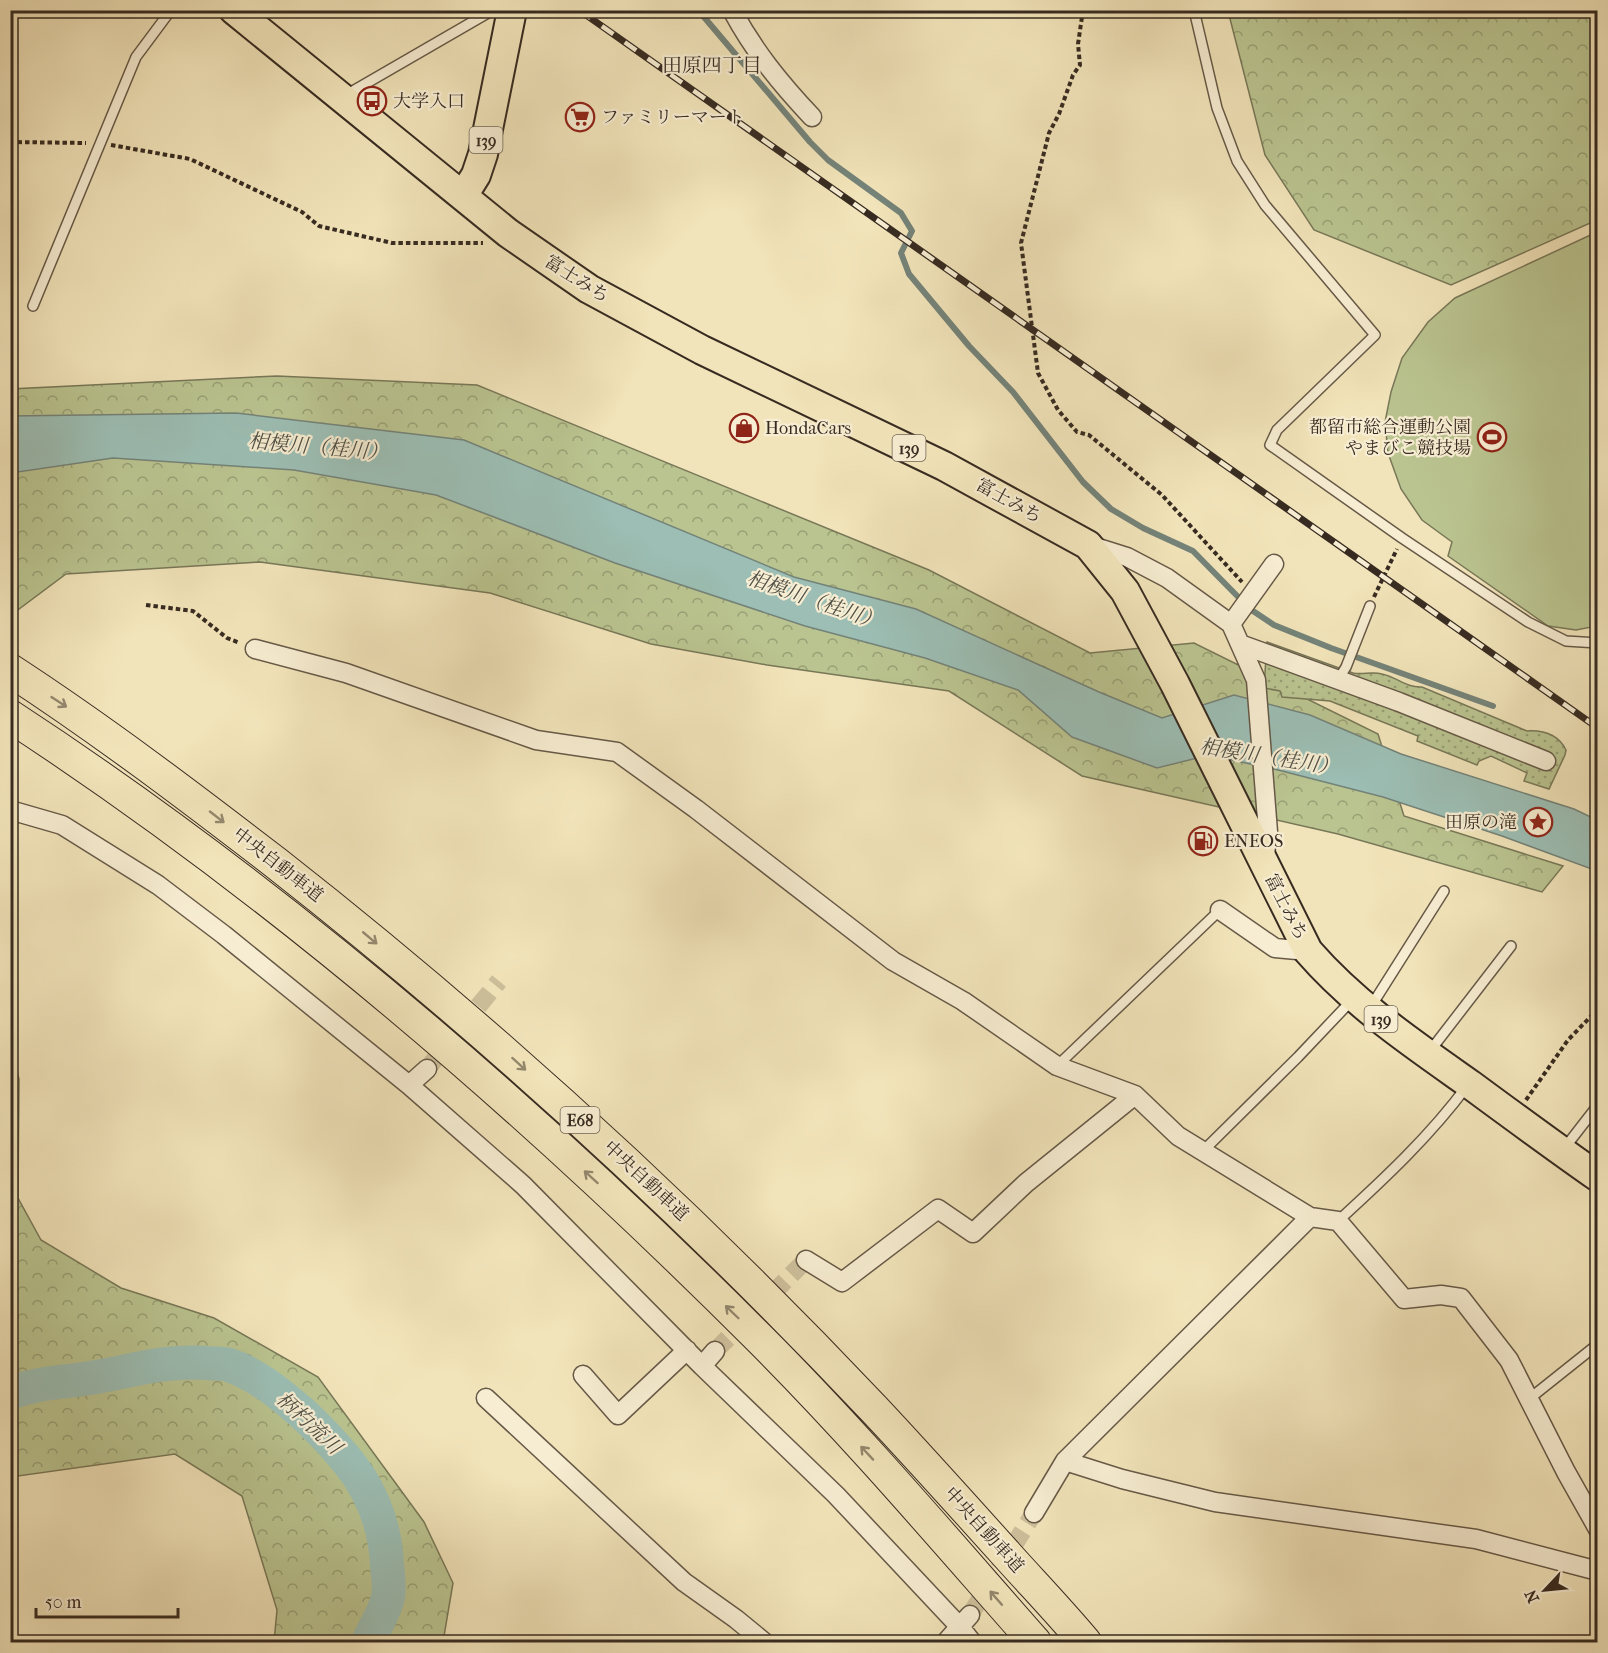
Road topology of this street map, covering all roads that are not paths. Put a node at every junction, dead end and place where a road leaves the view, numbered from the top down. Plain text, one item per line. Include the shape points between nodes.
1 (171, 10) edge
2 (234, 10) edge
3 (493, 10) edge
4 (512, 10) edge
5 (732, 10) edge
6 (1194, 10) edge
7 (341, 98) junction
8 (812, 117) dead end
9 (463, 196) junction
10 (33, 306) dead end
11 (1088, 545) junction
12 (1274, 564) dead end
13 (1370, 606) road end
14 (1243, 607) junction
15 (1598, 643) edge
16 (1240, 644) junction
17 (255, 649) road end
18 (10, 670) edge
19 (1342, 674) junction
20 (10, 716) edge
21 (1546, 761) dead end
22 (10, 810) edge
23 (1264, 863) junction
24 (1444, 891) dead end
25 (1220, 909) joint
26 (1511, 946) dead end
27 (1308, 951) junction
28 (1361, 1004) junction
29 (1427, 1056) junction
30 (1057, 1066) junction
31 (427, 1069) tunnel mouth
32 (1468, 1084) junction
33 (409, 1085) junction
34 (1135, 1095) junction
35 (1598, 1105) edge
36 (1203, 1151) junction
37 (1562, 1152) junction
38 (1598, 1177) edge
39 (1310, 1218) junction
40 (1338, 1221) junction
41 (806, 1260) dead end
42 (1598, 1344) edge
43 (687, 1350) junction
44 (715, 1351) tunnel mouth
45 (702, 1366) junction
46 (582, 1375) dead end
47 (486, 1398) dead end
48 (1529, 1399) junction
49 (1065, 1461) junction
50 (1034, 1513) tunnel mouth
51 (1598, 1529) edge
52 (1598, 1571) edge
53 (965, 1621) junction
54 (764, 1642) edge
55 (946, 1642) edge
56 (972, 1642) edge
57 (1035, 1642) edge
58 (1085, 1642) edge

1 - 10 lane via 136,57
2 - 7 highway, 富士みち / 139
3 - 7 lane
4 - 9 highway, 139 via 483,154
5 - 8 street via 774,77
6 - 15 lane via 1217,108 1237,161 1265,205 1375,335 1277,430 1270,445 1528,622 1566,641
7 - 9 highway, 富士みち / 139
9 - 11 highway, 富士みち / 139 via 508,233 589,289 702,350 944,466
11 - 14 street via 1127,557 1167,578
11 - 23 highway, 富士みち / 139 via 1125,591
12 - 14 street
13 - 19 lane
14 - 16 street
16 - 19 street
16 - 23 street via 1257,680 1268,832
17 - 30 street via 346,673 536,740 616,752 893,961 963,1001
18 -> 58 highway, 中央自動車道 / E68 via 185,792 352,923 508,1054 786,1316
19 - 21 street
57 -> 20 highway, 中央自動車道 / E68 via 897,1484 761,1340 614,1197 334,953 162,821
22 - 33 street via 62,825 158,885
23 - 27 highway, 富士みち / 139
24 - 28 lane
25 - 27 street via 1275,948
25 - 30 lane
26 - 29 lane
27 - 28 highway, 富士みち / 139
28 - 29 highway, 富士みち / 139
28 - 36 lane via 1298,1057
29 - 32 highway, 富士みち / 139
30 - 34 street
31 - 33 street
32 - 37 highway, 富士みち / 139
32 - 40 lane via 1385,1178
33 - 43 street via 523,1185
34 - 36 street via 1178,1136
34 - 41 street via 973,1233 938,1209 842,1282
35 - 37 lane
36 - 39 street
37 - 38 highway, 富士みち / 139
39 - 40 street
39 - 49 street
40 - 48 street via 1404,1299 1441,1295 1461,1298 1509,1360
42 - 48 lane
43 - 45 street
43 - 46 street via 618,1414
44 - 45 street
45 - 53 street
47 - 54 street via 684,1582
48 - 51 street
49 - 50 street
49 - 52 street via 1215,1502 1476,1539
53 - 55 street
53 - 56 street

